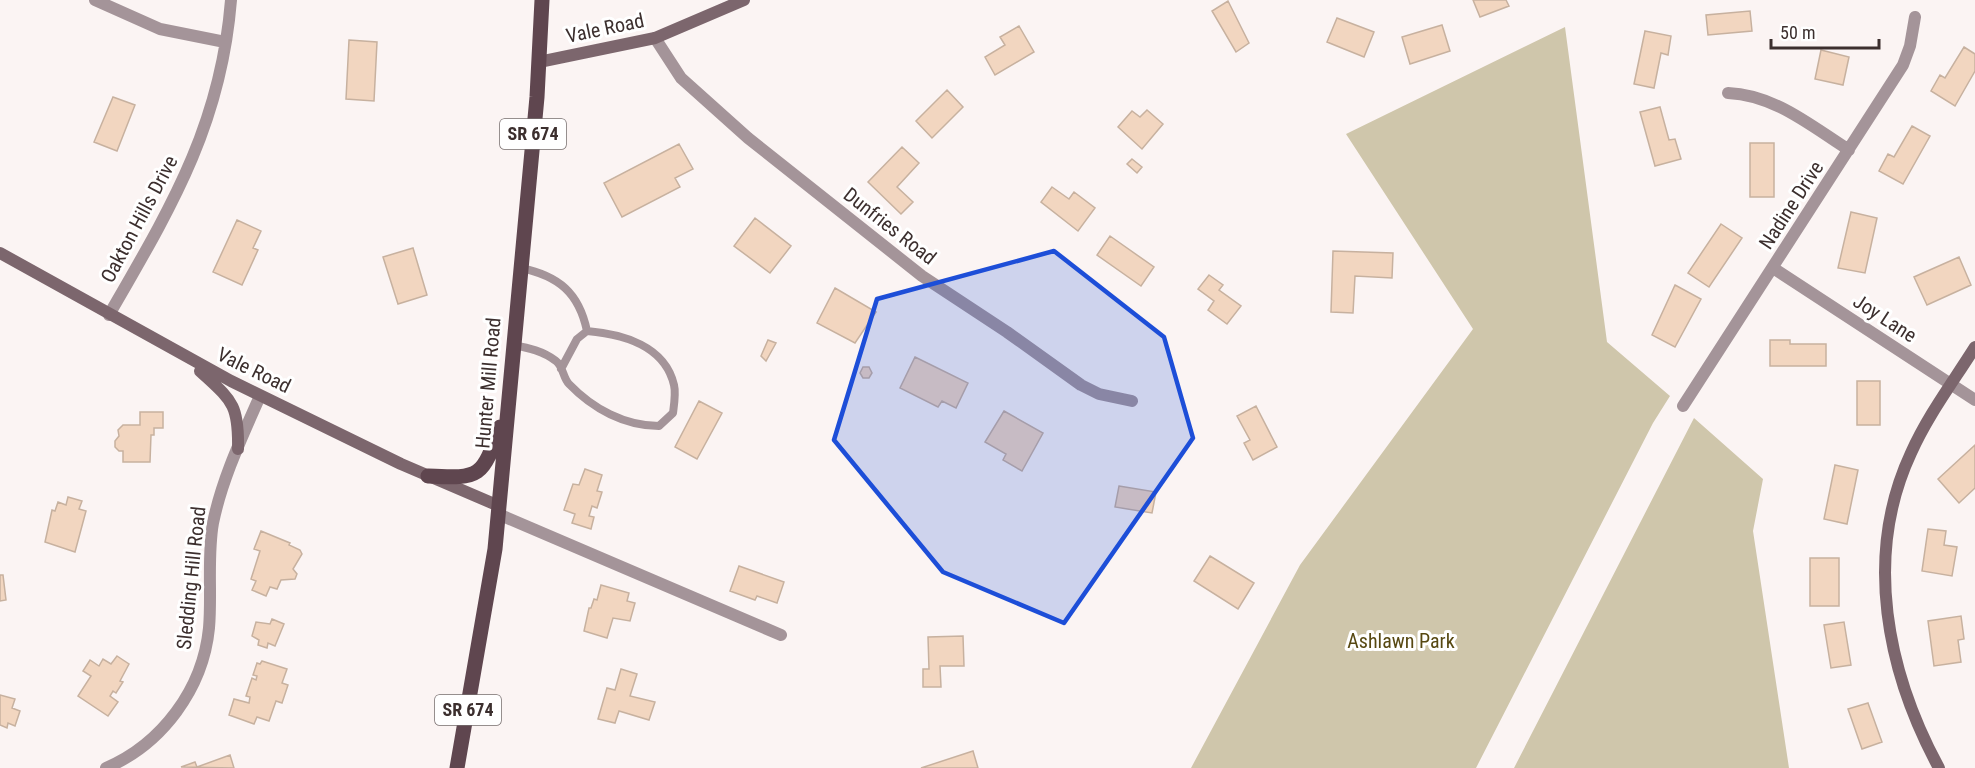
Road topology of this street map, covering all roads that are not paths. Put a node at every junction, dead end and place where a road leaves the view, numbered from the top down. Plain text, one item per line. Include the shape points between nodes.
1 (95, 0) edge
2 (231, 0) edge
3 (542, 0) edge
4 (744, 0) edge
5 (1915, 17) dead end
6 (655, 38) junction
7 (225, 42) junction
8 (539, 62) junction
9 (1728, 93) dead end
10 (1849, 150) junction
11 (0, 253) edge
12 (521, 267) junction
13 (1773, 268) junction
14 (109, 315) junction
15 (587, 331) junction
16 (512, 345) junction
17 (1975, 347) edge
18 (188, 360) junction
19 (561, 369) junction
20 (1951, 384) junction
21 (260, 396) junction
22 (1975, 400) edge
23 (1132, 401) dead end
24 (507, 405) junction
25 (1683, 406) dead end
26 (238, 449) junction
27 (428, 476) junction
28 (498, 510) junction
29 (781, 635) dead end
30 (106, 768) edge
31 (457, 768) edge
32 (1940, 768) edge

1 - 7 street via 160,29
2 - 7 street, Oakton Hills Drive
3 - 8 main road, Hunter Mill Road / SR 674
4 - 6 main road, Vale Road
5 - 10 street, Nadine Drive via 1903,65
6 - 8 main road, Vale Road
6 - 23 street, Dunfries Road via 681,78 713,108 881,246 1081,385 1099,394
7 - 14 street, Oakton Hills Drive via 208,118 193,160 174,203
8 - 12 main road, Hunter Mill Road / SR 674
9 - 10 street via 1777,104
10 - 13 street, Nadine Drive
11 - 14 main road, Vale Road
12 - 15 lane via 543,272 571,291 584,315
12 - 16 main road, Hunter Mill Road / SR 674
13 - 20 street, Joy Lane
13 - 25 street, Nadine Drive
14 - 18 main road, Vale Road
15 - 19 lane via 577,339
15 - 19 lane via 632,339 665,362 675,386 673,414 659,426 639,426 600,410 567,383
16 - 19 lane via 539,350 558,362
16 - 24 main road, Hunter Mill Road / SR 674
17 - 20 main road
18 - 21 main road, Vale Road
18 - 26 main road via 232,404 237,417
20 - 22 street, Joy Lane
20 - 32 main road via 1925,425 1898,486 1884,582 1898,671 1911,709
21 - 26 street, Sledding Hill Road
21 - 27 main road, Vale Road
24 - 27 main road via 482,470 464,476
24 - 28 main road, Hunter Mill Road / SR 674
26 - 30 street, Sledding Hill Road via 212,527 208,629 195,678 175,713 155,736
27 - 28 main road, Vale Road
28 - 29 street
28 - 31 main road, Hunter Mill Road / SR 674 via 495,549

